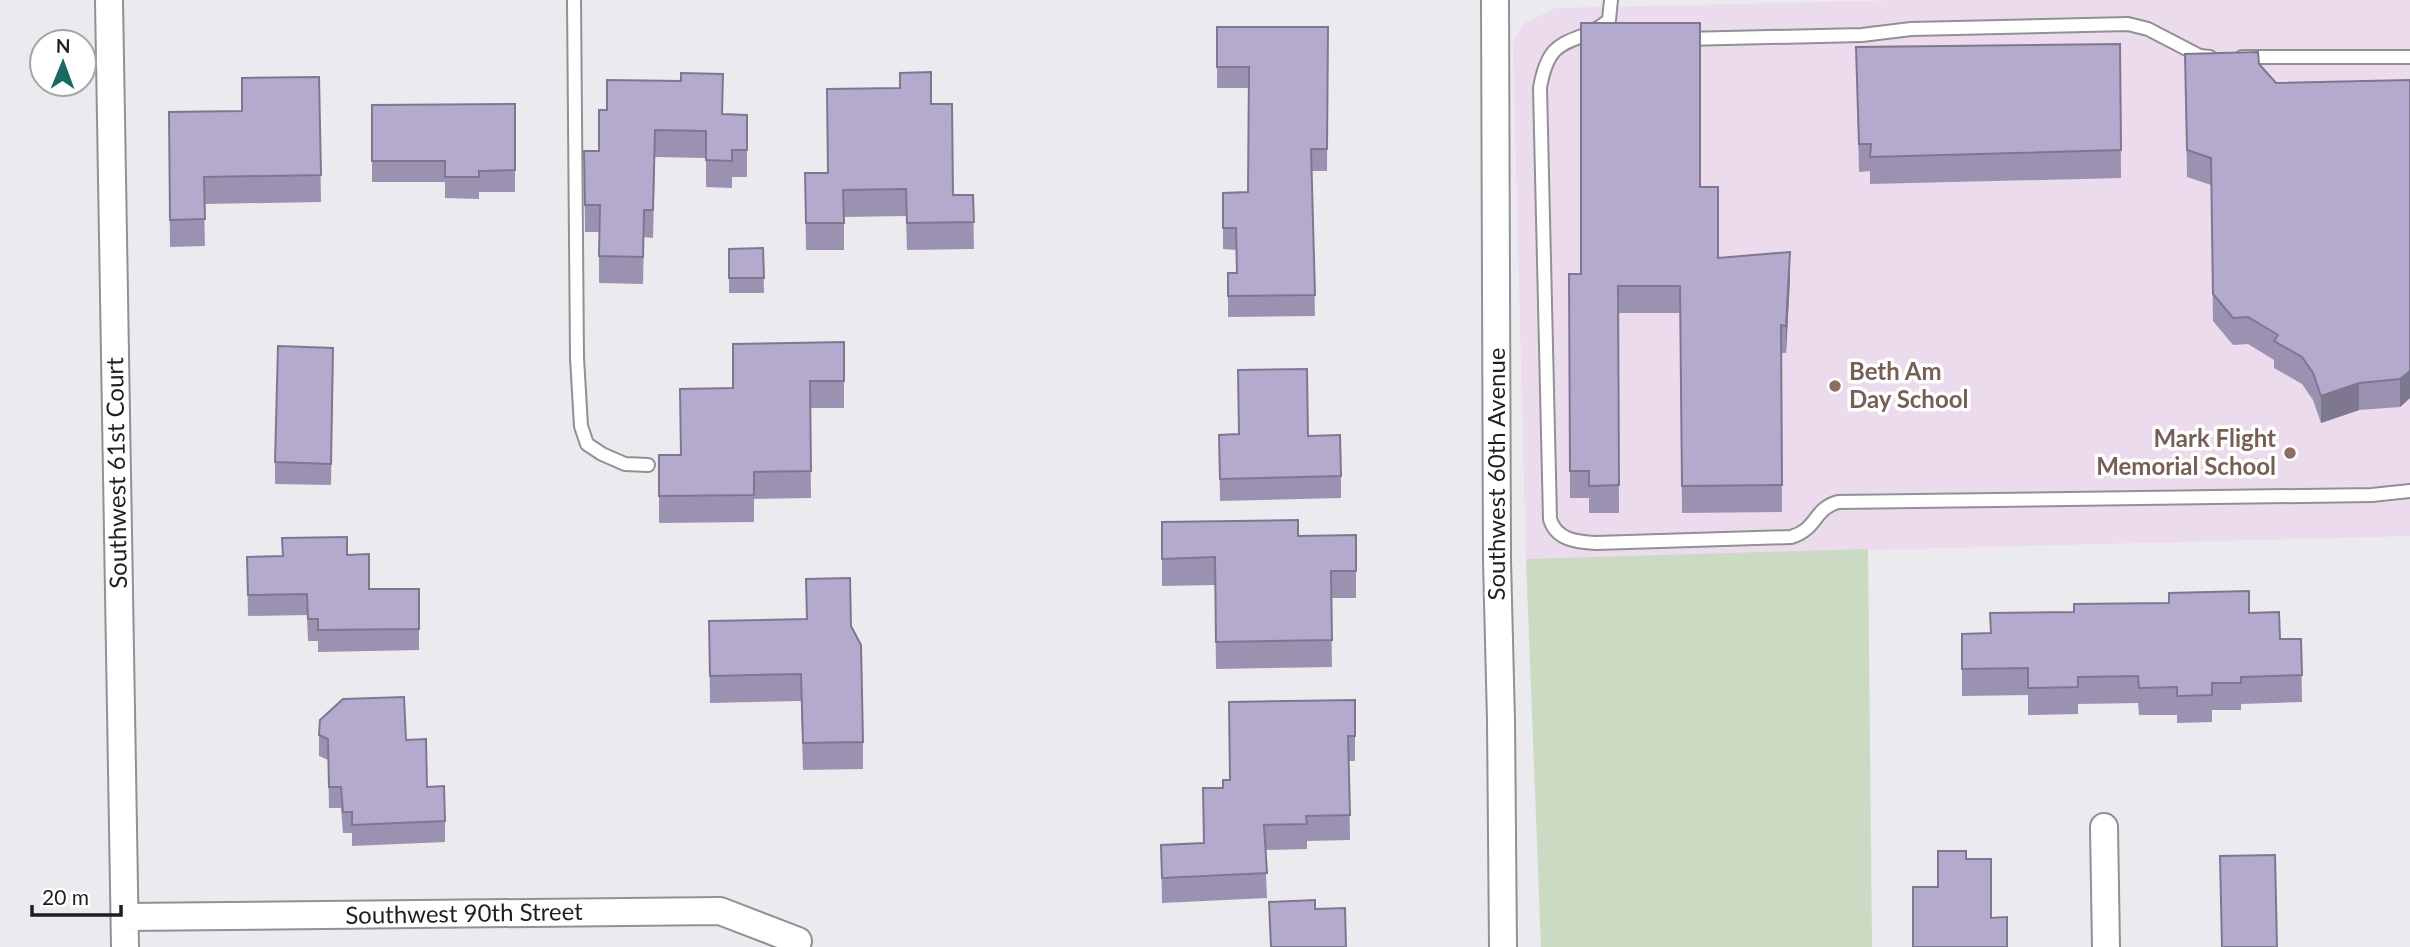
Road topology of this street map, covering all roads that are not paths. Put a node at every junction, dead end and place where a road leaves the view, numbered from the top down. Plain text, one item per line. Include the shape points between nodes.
1 (109, 0) edge
2 (574, 0) edge
3 (1494, 0) edge
4 (1611, 0) edge
5 (1598, 29) junction
6 (1612, 32) edge
7 (1666, 39) edge
8 (2410, 57) edge
9 (648, 465) dead end
10 (2410, 491) edge
11 (2104, 827) dead end
12 (125, 917) junction
13 (798, 941) dead end
14 (125, 947) edge
15 (1503, 947) edge
16 (2106, 947) edge

1 - 12 street, Southwest 61st Court
2 - 9 lane via 581,426 587,444 602,454 625,464
3 - 15 street, Southwest 60th Avenue
4 - 5 lane via 1609,20
5 - 6 lane
5 - 10 lane via 1555,50 1546,61 1540,88 1550,519 1554,529 1570,540 1791,537 1804,533 1819,512 1838,502
7 - 8 lane via 2128,24 2216,58
11 - 16 street
12 - 13 street, Southwest 90th Street via 720,911
12 - 14 street, Southwest 61st Court

